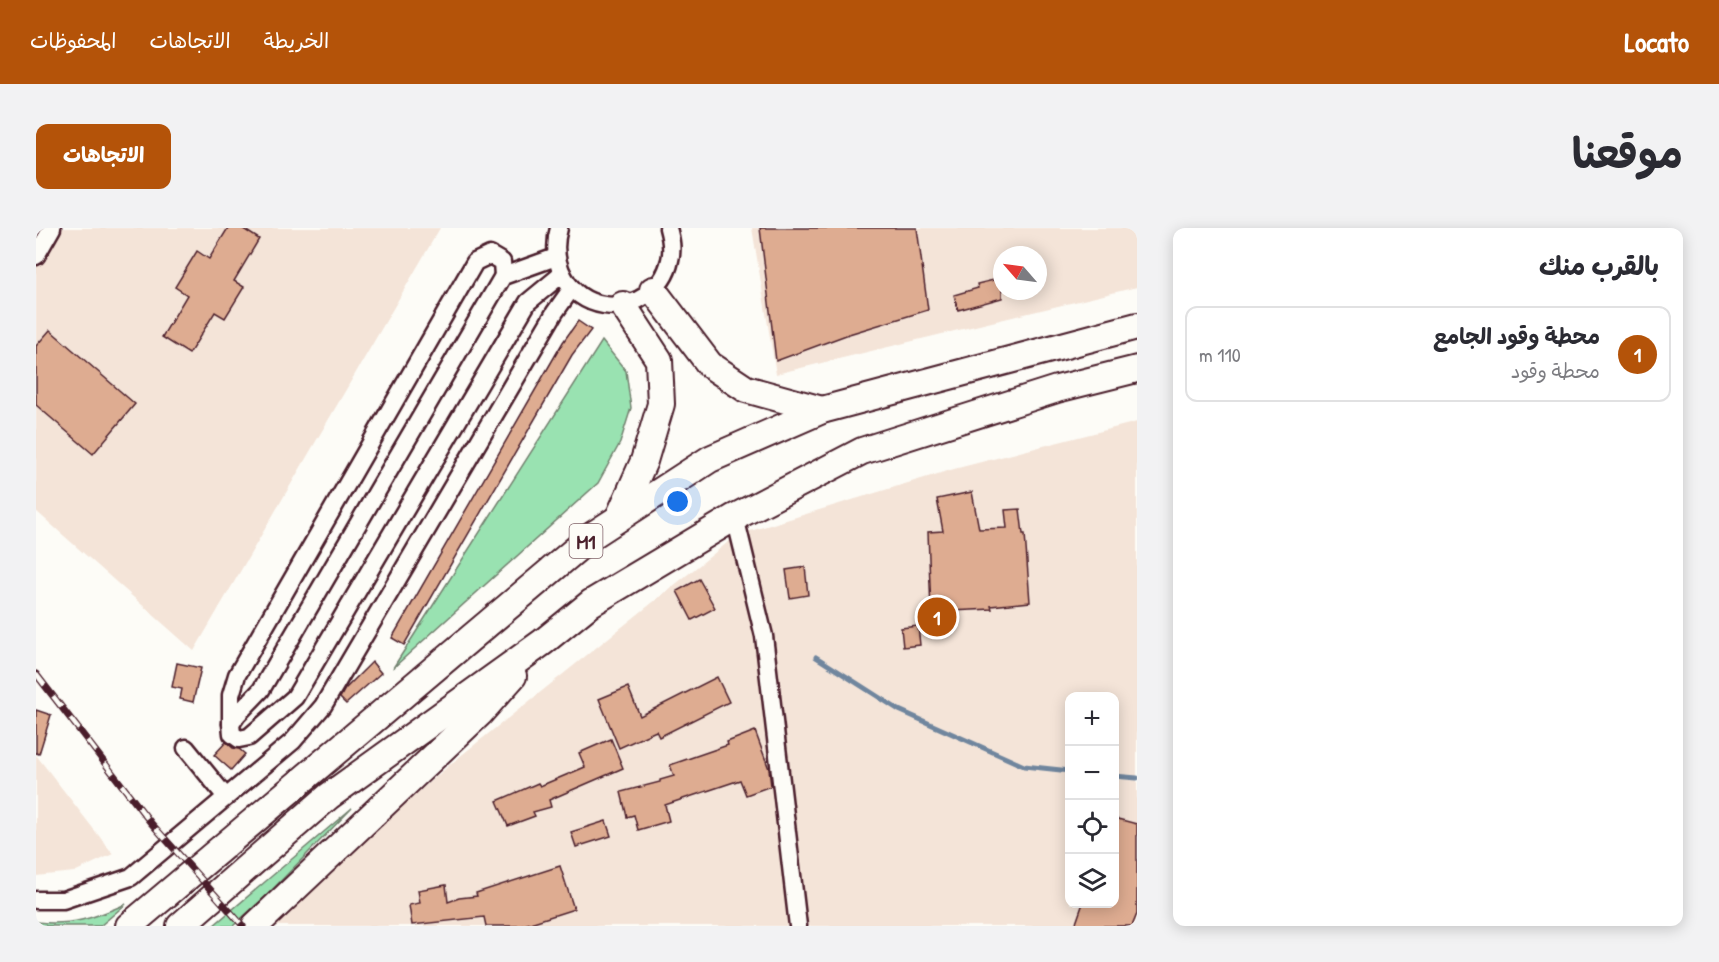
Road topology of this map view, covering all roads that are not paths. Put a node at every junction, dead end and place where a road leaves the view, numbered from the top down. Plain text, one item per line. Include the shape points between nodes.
1 (52, 228) edge
2 (559, 228) edge
3 (668, 228) edge
4 (36, 256) edge
5 (556, 257) junction
6 (562, 274) junction
7 (503, 276) junction
8 (572, 288) junction
9 (653, 290) junction
10 (623, 305) junction
11 (1137, 326) edge
12 (1137, 369) edge
13 (822, 410) junction
14 (619, 517) junction
15 (735, 517) junction
16 (543, 642) junction
17 (231, 724) junction
18 (186, 748) dead end
19 (226, 797) junction
20 (36, 900) edge
21 (129, 926) edge
22 (180, 926) edge
23 (255, 926) edge
24 (798, 926) edge

1 - 4 street
2 - 5 street
3 - 9 street via 672,243 670,260
5 - 6 street
5 - 7 street
6 - 8 street
6 - 17 street via 528,302 295,697 249,737 239,739 232,734
7 - 17 street via 261,690
7 - 17 street via 502,262 490,255 475,262 237,675 231,695
8 - 10 street via 604,305
8 - 19 street via 323,706 293,741
9 - 10 street
9 - 13 highway via 710,365 746,389
10 - 14 highway via 659,360 661,405 644,461
11 - 13 highway, M1
12 - 15 highway via 1057,389 862,451
13 - 14 highway, M1 via 710,459
14 - 21 highway, M1
15 - 16 highway via 591,603
15 - 24 street via 764,636
16 - 22 highway via 329,796
16 - 23 highway via 480,713
18 - 19 street
19 - 20 street via 131,877 63,900

